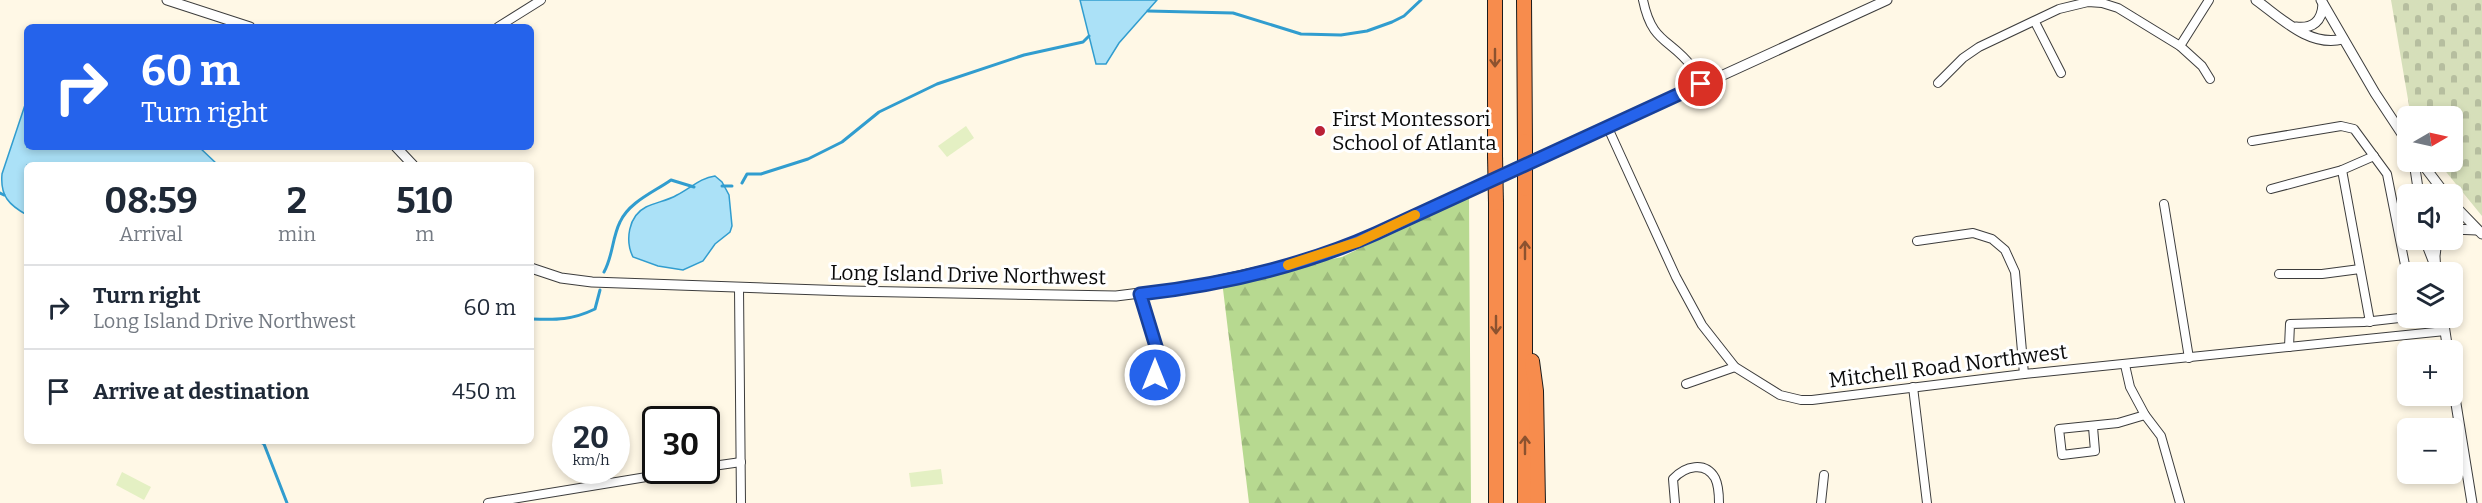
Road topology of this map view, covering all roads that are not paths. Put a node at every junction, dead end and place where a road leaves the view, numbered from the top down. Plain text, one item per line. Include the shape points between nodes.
1 (167, 0) edge
2 (541, 0) edge
3 (1495, 0) edge
4 (1524, 0) edge
5 (1644, 0) edge
6 (1887, 0) edge
7 (2209, 0) edge
8 (2256, 0) edge
9 (2322, 2) edge
10 (1872, 3) edge
11 (2036, 22) junction
12 (241, 24) edge
13 (503, 24) edge
14 (2294, 27) junction
15 (2343, 39) junction
16 (2180, 45) junction
17 (2061, 73) dead end
18 (2210, 79) dead end
19 (1938, 82) dead end
20 (1701, 84) junction
21 (2397, 125) edge
22 (1608, 128) junction
23 (2252, 141) dead end
24 (399, 150) edge
25 (2374, 156) junction
26 (410, 162) edge
27 (2342, 170) junction
28 (2429, 172) edge
29 (2438, 184) edge
30 (2271, 189) dead end
31 (2164, 204) dead end
32 (2463, 217) edge
33 (2463, 228) edge
34 (2480, 232) edge
35 (1917, 241) dead end
36 (2404, 262) edge
37 (534, 269) edge
38 (2360, 269) junction
39 (2279, 274) dead end
40 (739, 288) junction
41 (1140, 294) junction
42 (1525, 303) junction
43 (2397, 318) edge
44 (2370, 322) junction
45 (2445, 328) edge
46 (2445, 331) junction
47 (2446, 340) edge
48 (2289, 348) junction
49 (2189, 358) junction
50 (2125, 365) junction
51 (1735, 367) junction
52 (2024, 374) junction
53 (1686, 384) dead end
54 (1913, 387) junction
55 (1153, 396) dead end
56 (2456, 406) edge
57 (2145, 415) junction
58 (2093, 427) junction
59 (741, 462) junction
60 (720, 465) edge
61 (1824, 475) dead end
62 (642, 478) edge
63 (488, 503) edge
64 (741, 503) edge
65 (1496, 503) edge
66 (1526, 503) edge
67 (1538, 503) edge
68 (1675, 503) edge
69 (1719, 503) edge
70 (1821, 503) edge
71 (1927, 503) edge
72 (2180, 503) edge
73 (2472, 503) edge

1 - 12 street
2 - 13 street
3 -> 65 highway, bridge
42 -> 4 highway, bridge
5 - 20 street via 1646,16 1656,34 1692,67
6 - 10 street, Long Island Drive Northwest
7 - 16 street
8 - 14 street
9 - 14 street via 2321,17 2314,25
9 - 15 street
10 - 20 street, Long Island Drive Northwest
11 - 16 street via 2072,4 2102,3 2118,8
11 - 17 street
11 - 19 street via 1979,47
14 - 15 street via 2315,39
15 - 21 street
16 - 18 street
20 - 22 street, Long Island Drive Northwest
22 - 41 street, Long Island Drive Northwest via 1330,252 1279,267
22 - 51 street, Mitchell Road Northwest via 1693,310
23 - 25 street via 2341,126 2354,129
24 - 26 street
25 - 27 street
25 - 36 street via 2387,174
27 - 30 street
27 - 38 street
28 - 29 street
31 - 49 street
32 - 34 street
33 - 34 street
35 - 52 street via 1973,234 1992,239 2005,250 2015,272
37 - 40 street, Long Island Drive Northwest via 592,282
38 - 39 street
38 - 44 street
40 - 41 street, Long Island Drive Northwest
40 - 59 street
41 - 55 street via 1158,353
66 -> 42 highway
42 - 67 highway via 1536,391
43 - 44 street
44 - 48 street via 2290,324
45 - 46 street
46 - 47 street
46 - 48 street, Mitchell Road Northwest
48 - 49 street, Mitchell Road Northwest
49 - 50 street, Mitchell Road Northwest
50 - 52 street, Mitchell Road Northwest
50 - 57 street via 2130,387
51 - 53 street
51 - 54 street, Mitchell Road Northwest via 1780,395 1801,400
52 - 54 street, Mitchell Road Northwest
54 - 71 street
56 - 73 street
57 - 58 street
57 - 72 street via 2161,436
58 - 58 street via 2059,429 2062,455 2095,452
59 - 60 street
59 - 64 street
61 - 70 street
62 - 63 street
68 - 69 street via 1673,479 1682,470 1696,466 1714,477

